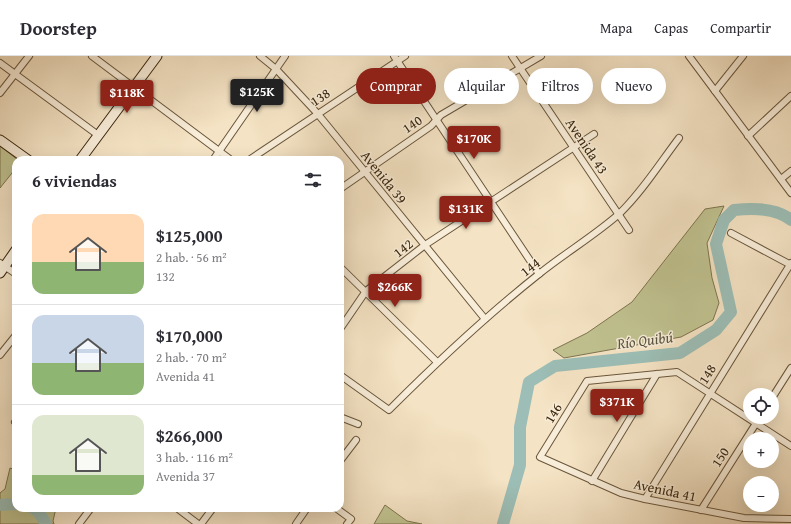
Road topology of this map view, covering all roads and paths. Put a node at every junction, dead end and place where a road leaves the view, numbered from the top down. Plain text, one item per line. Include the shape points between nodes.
1 (29, 56) edge
2 (92, 56) edge
3 (157, 56) edge
4 (260, 56) edge
5 (285, 56) edge
6 (405, 56) edge
7 (512, 56) edge
8 (541, 56) edge
9 (689, 56) edge
10 (742, 56) edge
11 (396, 59) edge
12 (0, 63) edge
13 (520, 68) junction
14 (276, 69) junction
15 (15, 74) junction
16 (135, 87) junction
17 (715, 91) junction
18 (0, 93) edge
19 (791, 96) edge
20 (317, 113) junction
21 (436, 120) junction
22 (594, 134) dead end
23 (98, 135) junction
24 (748, 136) junction
25 (679, 138) dead end
26 (0, 140) edge
27 (575, 148) junction
28 (220, 152) junction
29 (22, 156) edge
30 (83, 156) edge
31 (216, 156) edge
32 (226, 156) edge
33 (256, 156) edge
34 (791, 170) edge
35 (364, 171) junction
36 (781, 178) junction
37 (344, 186) edge
38 (791, 193) edge
39 (492, 202) junction
40 (618, 214) junction
41 (628, 230) dead end
42 (731, 233) dead end
43 (425, 245) junction
44 (12, 255) edge
45 (791, 264) edge
46 (2, 267) edge
47 (344, 271) edge
48 (12, 272) edge
49 (539, 274) junction
50 (366, 292) junction
51 (485, 319) junction
52 (344, 323) edge
53 (12, 340) edge
54 (0, 355) edge
55 (437, 362) junction
56 (791, 368) edge
57 (657, 374) junction
58 (344, 378) edge
59 (778, 388) edge
60 (709, 393) junction
61 (743, 415) edge
62 (344, 419) edge
63 (358, 424) dead end
64 (756, 424) joint
65 (356, 440) dead end
66 (791, 446) edge
67 (344, 456) edge
68 (540, 457) joint
69 (592, 481) junction
70 (645, 499) junction
71 (701, 510) junction
72 (88, 512) edge
73 (182, 512) edge
74 (210, 512) edge
75 (304, 512) edge
76 (340, 512) edge
77 (791, 519) edge
78 (349, 522) edge
79 (79, 524) edge
80 (198, 524) edge
81 (201, 524) edge
82 (296, 524) edge

1 - 15 street
2 - 16 street
3 - 16 street
4 - 14 street, Avenida 39
5 - 14 street
6 - 11 street, 138
7 - 13 street, Avenida 43
8 - 13 street, 140
9 - 17 street
10 - 17 street
11 - 20 street, 138
11 - 21 street
12 - 15 street
13 - 21 street, 140
13 - 27 street, Avenida 43
14 - 20 street, Avenida 39
14 - 28 street
15 - 18 street
15 - 23 street
16 - 23 street
16 - 28 street
17 - 24 street
19 - 24 street
20 - 33 street, 138
20 - 35 street, Avenida 39
21 - 35 street, 140 via 431,126
21 - 39 street
22 - 27 street, 142
23 - 30 street
24 - 36 street
25 - 40 street, 144
26 - 29 street
27 - 39 street, 142
27 - 40 street, Avenida 43
28 - 31 street
28 - 32 street
34 - 36 street
35 - 37 street, 140
35 - 43 street, Avenida 39
36 - 38 street
39 - 43 street, 142
39 - 49 street
40 - 41 street, Avenida 43
40 - 49 street, 144
42 - 45 street
43 - 50 street, 142
43 - 51 street, Avenida 39
44 - 46 street
45 - 60 street, 148
46 - 48 street
47 - 50 street
49 - 51 street, 144
50 - 52 street, 142
50 - 55 street
51 - 55 street, 144
53 - 54 street
55 - 58 street, 144 via 389,410
56 - 59 street
57 - 60 street via 677,372
57 - 68 street, 146 via 587,381
57 - 69 street
60 - 61 street
60 - 70 street, 148
62 - 63 street
64 - 66 street
64 - 71 street, 150
65 - 67 street
68 - 69 street, Avenida 41
69 - 70 street, Avenida 41 via 621,493
70 - 71 street, Avenida 41
71 - 77 street, Avenida 41 via 744,518
72 - 79 street
73 - 80 street
74 - 81 street
75 - 82 street
76 - 78 street

